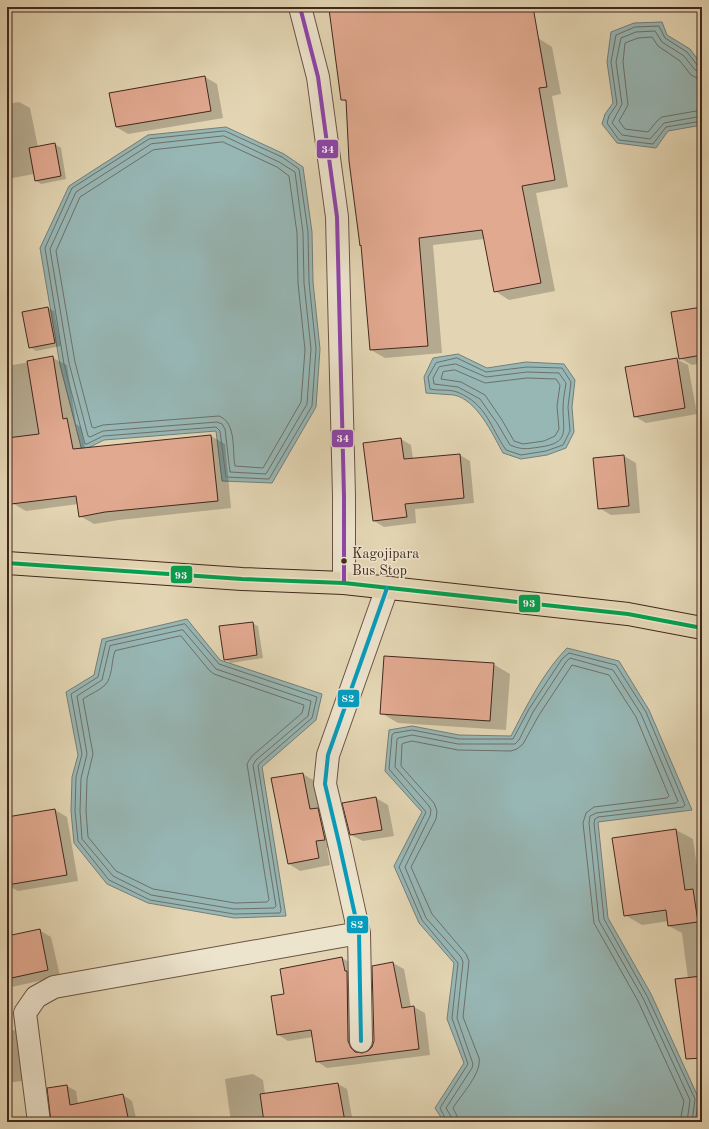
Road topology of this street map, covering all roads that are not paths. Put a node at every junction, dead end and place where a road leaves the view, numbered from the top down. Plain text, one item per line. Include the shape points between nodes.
1 (300, 7) edge
2 (7, 564) edge
3 (344, 584) junction
4 (387, 588) junction
5 (702, 628) edge
6 (359, 933) junction
7 (361, 1041) dead end
8 (39, 1122) edge

1 - 3 street via 318,77 337,217
2 - 3 highway
3 - 4 highway
4 - 5 highway via 628,614
4 - 6 street via 328,755 325,784
6 - 7 street
6 - 8 street via 54,987 36,997 25,1014

